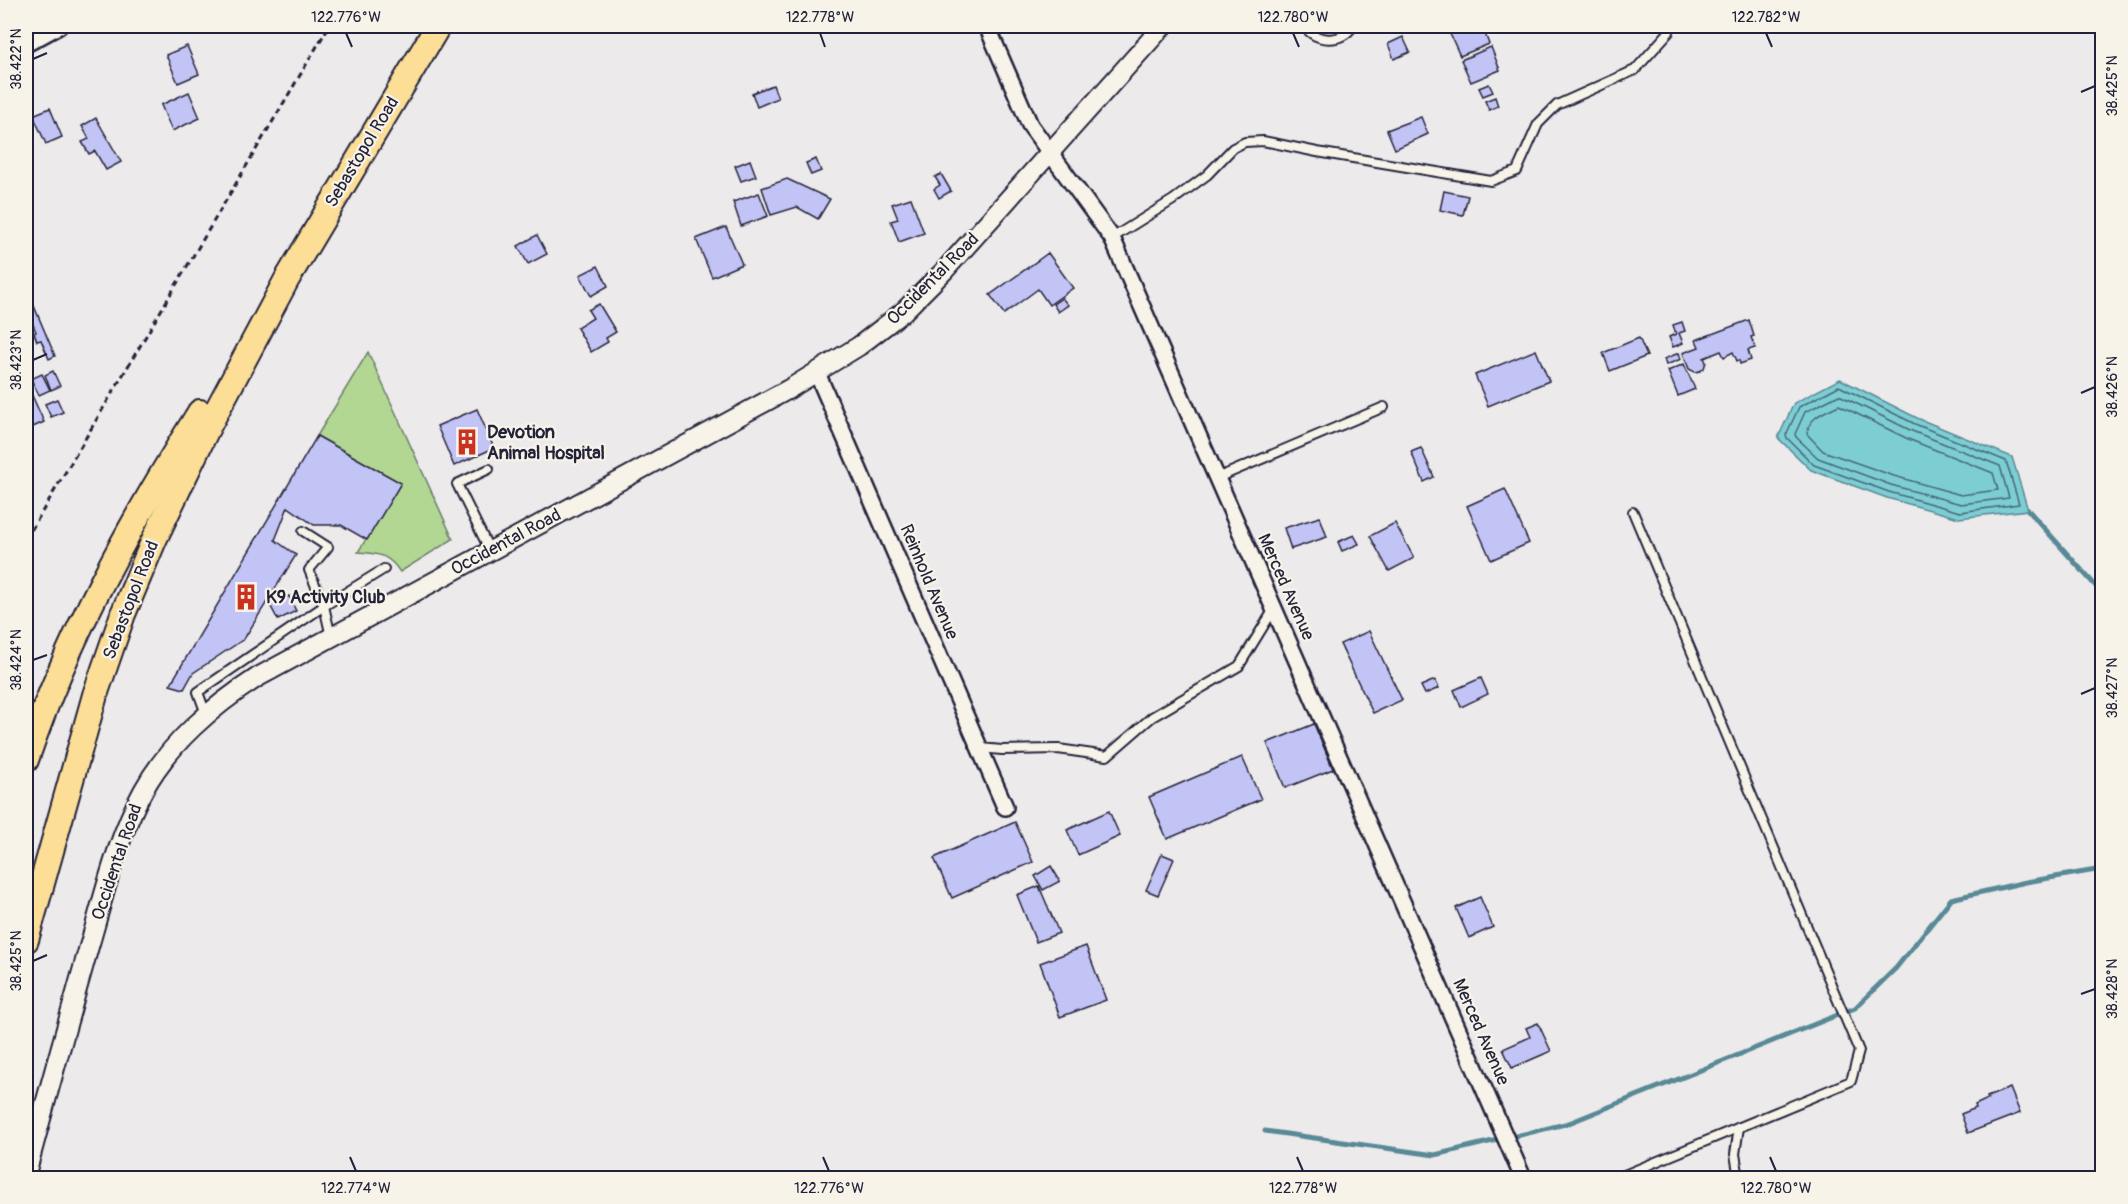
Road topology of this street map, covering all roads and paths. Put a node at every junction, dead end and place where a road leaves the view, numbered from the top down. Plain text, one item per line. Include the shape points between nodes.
1 (59, 26) edge
2 (329, 26) edge
3 (438, 26) edge
4 (987, 26) edge
5 (1163, 26) edge
6 (1304, 26) edge
7 (1353, 26) edge
8 (1669, 26) edge
9 (26, 44) edge
10 (1050, 154) junction
11 (1112, 238) junction
12 (287, 279) junction
13 (817, 373) junction
14 (1384, 407) dead end
15 (489, 469) dead end
16 (1217, 478) junction
17 (1634, 512) dead end
18 (303, 531) dead end
19 (26, 539) edge
20 (489, 551) junction
21 (384, 569) dead end
22 (324, 606) junction
23 (1274, 609) junction
24 (331, 637) junction
25 (206, 714) junction
26 (980, 748) junction
27 (26, 760) edge
28 (1005, 807) dead end
29 (26, 940) edge
30 (1739, 1127) junction
31 (26, 1174) edge
32 (1523, 1179) edge
33 (1617, 1179) edge
34 (1739, 1179) edge

1 - 9 street
2 - 19 path
3 - 12 main road, Sebastopol Road
4 - 10 street, Merced Avenue via 1030,125
5 - 10 street, Occidental Road
6 - 7 lane via 1313,35 1332,39
8 - 11 lane via 1669,32 1635,70 1557,105 1538,124 1517,171 1491,181 1263,141 1245,142 1173,200
10 - 11 street, Merced Avenue
10 - 13 street, Occidental Road via 903,312
11 - 16 street, Merced Avenue
12 - 27 main road, Sebastopol Road via 187,432 120,548 68,653
12 - 29 main road, Sebastopol Road via 197,448 139,573 95,695
13 - 20 street, Occidental Road
13 - 26 street, Reinhold Avenue
14 - 16 lane
15 - 20 lane via 457,484
16 - 23 street, Merced Avenue
17 - 30 lane via 1859,1051 1851,1081
18 - 22 lane via 328,547 309,570
20 - 24 street, Occidental Road
21 - 22 lane
22 - 24 lane
22 - 25 lane via 198,692
23 - 26 lane via 1239,666 1152,717 1107,756 1058,749
23 - 32 street, Merced Avenue
24 - 25 street, Occidental Road via 258,677
25 - 31 street, Occidental Road via 154,772 125,829
26 - 28 street, Reinhold Avenue
30 - 33 lane
30 - 34 lane via 1735,1154

